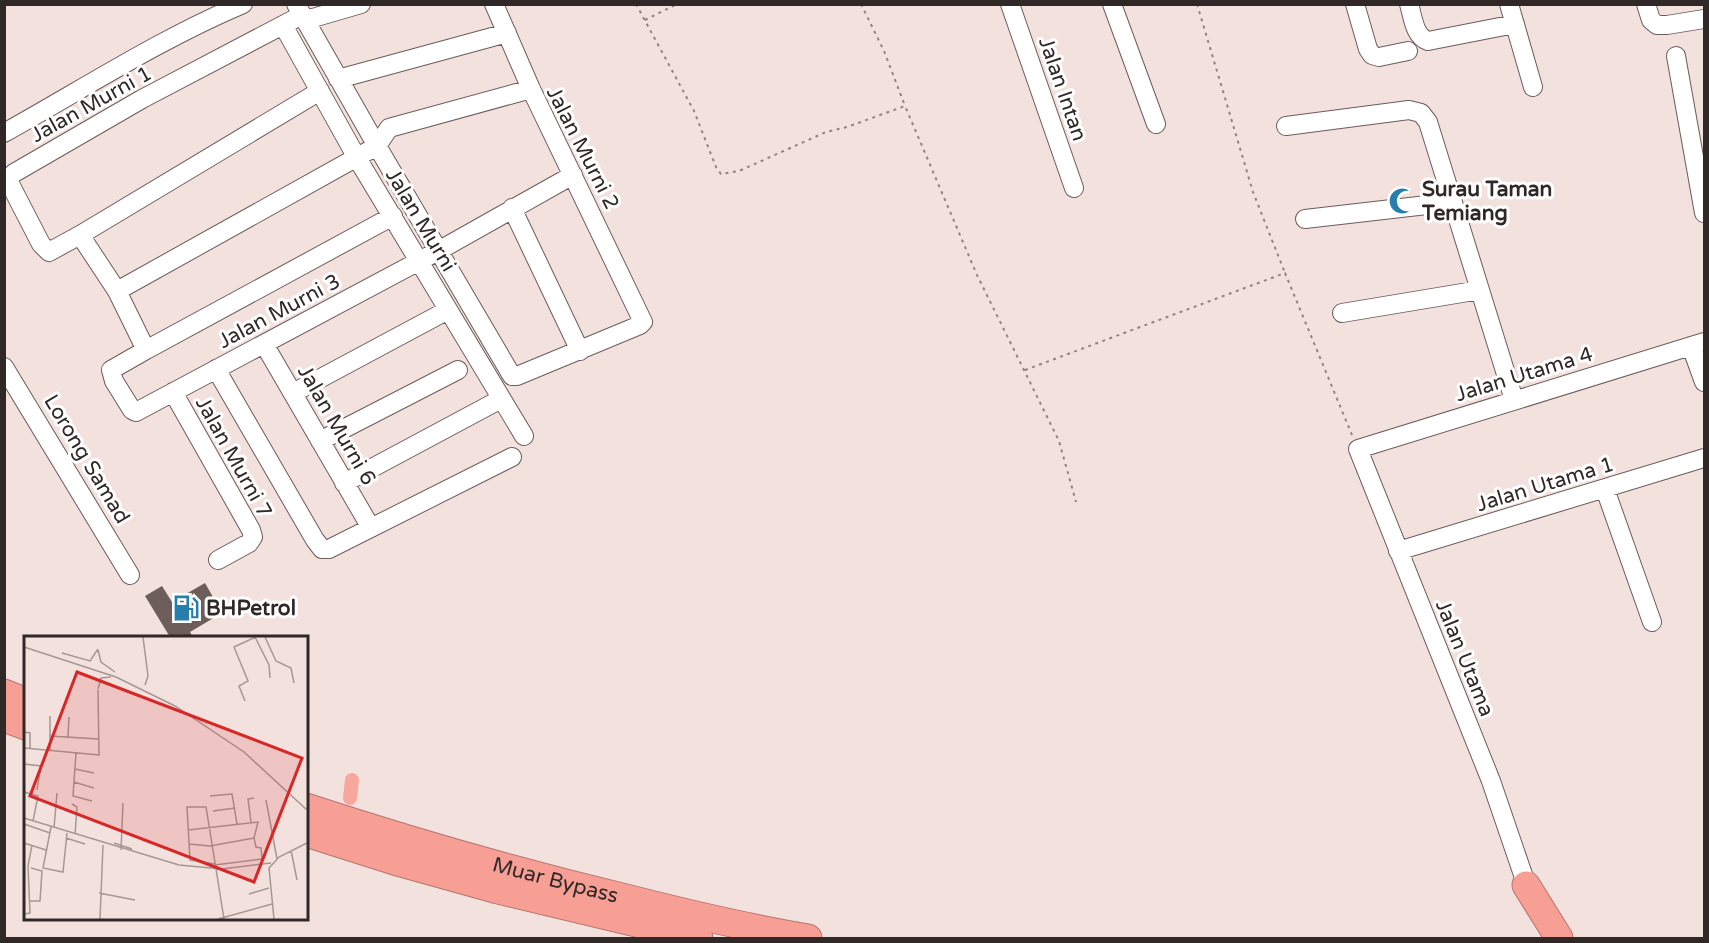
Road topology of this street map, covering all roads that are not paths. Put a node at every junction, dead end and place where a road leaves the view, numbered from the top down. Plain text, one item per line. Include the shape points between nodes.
1 (243, 4) edge
2 (361, 4) edge
3 (494, 4) edge
4 (1010, 4) edge
5 (1112, 4) edge
6 (1355, 4) edge
7 (1409, 4) edge
8 (1509, 4) edge
9 (1646, 4) edge
10 (302, 13) edge
11 (1704, 19) edge
12 (1515, 24) junction
13 (283, 25) junction
14 (507, 33) junction
15 (1408, 51) dead end
16 (1676, 56) dead end
17 (338, 79) junction
18 (1533, 87) dead end
19 (531, 89) junction
20 (320, 91) junction
21 (1156, 124) dead end
22 (1286, 126) dead end
23 (4, 133) edge
24 (377, 146) junction
25 (357, 158) junction
26 (573, 175) junction
27 (1074, 188) dead end
28 (1453, 202) junction
29 (512, 208) junction
30 (1704, 213) edge
31 (393, 216) junction
32 (1305, 219) dead end
33 (80, 235) junction
34 (438, 251) junction
35 (418, 262) junction
36 (1480, 290) junction
37 (117, 291) junction
38 (448, 309) junction
39 (1342, 313) dead end
40 (264, 344) junction
41 (1698, 344) edge
42 (146, 350) junction
43 (580, 351) junction
44 (4, 367) edge
45 (216, 369) junction
46 (458, 370) dead end
47 (512, 376) joint
48 (1704, 382) edge
49 (173, 392) junction
50 (292, 393) junction
51 (501, 399) junction
52 (1514, 400) junction
53 (524, 436) dead end
54 (320, 441) junction
55 (1358, 449) joint
56 (512, 457) dead end
57 (1704, 458) edge
58 (344, 483) junction
59 (1605, 489) junction
60 (371, 528) junction
61 (1398, 552) junction
62 (218, 560) dead end
63 (130, 575) dead end
64 (1652, 622) dead end
65 (4, 693) edge
66 (24, 701) edge
67 (4, 718) edge
68 (24, 725) edge
69 (308, 808) edge
70 (308, 834) edge
71 (1526, 885) junction
72 (699, 939) edge
73 (808, 939) edge
74 (1538, 939) edge
75 (1544, 939) edge
76 (1552, 939) edge
77 (1559, 939) edge

1 - 23 street via 184,32
2 - 10 street, Jalan Murni 1
3 - 14 street
4 - 27 street, Jalan Intan
5 - 21 street
6 - 15 street via 1372,55
7 - 12 street via 1421,39 1428,41
8 - 12 street
9 - 11 street via 1650,20 1658,25
10 - 13 street, Jalan Murni 1
10 - 17 street, Jalan Murni
12 - 18 street
13 - 20 street, Jalan Murni
13 - 33 street, Jalan Murni 1 via 142,99 10,177 16,198 49,252
14 - 17 street
14 - 19 street
16 - 30 street
17 - 24 street, Jalan Murni
19 - 24 street, Jalan Murni 2 via 388,128
19 - 26 street, Jalan Murni 2
20 - 25 street, Jalan Murni
20 - 33 street
22 - 28 street via 1409,110 1421,113 1428,122
24 - 25 street, Jalan Murni 2
24 - 34 street, Jalan Murni
25 - 31 street, Jalan Murni
25 - 37 street, Jalan Murni 2
26 - 29 street, Jalan Murni 3
26 - 43 street, Jalan Murni 2 via 643,322
28 - 32 street
28 - 36 street
29 - 34 street, Jalan Murni 3
29 - 43 street
31 - 35 street, Jalan Murni
31 - 42 street
33 - 37 street
34 - 35 street, Jalan Murni 3
34 - 47 street, Jalan Murni
35 - 38 street, Jalan Murni
35 - 40 street, Jalan Murni 3
36 - 39 street
36 - 52 street
37 - 42 street
38 - 50 street
38 - 51 street, Jalan Murni
40 - 45 street, Jalan Murni 3
40 - 50 street, Jalan Murni 6
41 - 48 street
41 - 52 street, Jalan Utama 4
42 - 49 street, Jalan Murni 3 via 111,370 132,410 140,410
43 - 47 street, Jalan Murni 2
44 - 63 street, Lorong Samad
45 - 49 street, Jalan Murni 3
45 - 60 street via 322,549
46 - 54 street
49 - 62 street, Jalan Murni 7 via 253,537
50 - 54 street, Jalan Murni 6
51 - 53 street, Jalan Murni
51 - 58 street
52 - 55 street, Jalan Utama 4
54 - 58 street, Jalan Murni 6
55 - 61 street, Jalan Utama
56 - 60 street
57 - 59 street, Jalan Utama 1
58 - 60 street, Jalan Murni 6
59 - 61 street, Jalan Utama 1
59 - 64 street
61 - 71 street, Jalan Utama via 1491,781
65 - 66 highway
67 - 68 highway
69 - 73 highway, Muar Bypass via 520,872
70 - 72 highway, Muar Bypass via 498,890
71 - 74 highway
71 - 75 street, Jalan Utama
71 - 76 street, Jalan Utama
71 - 77 highway

